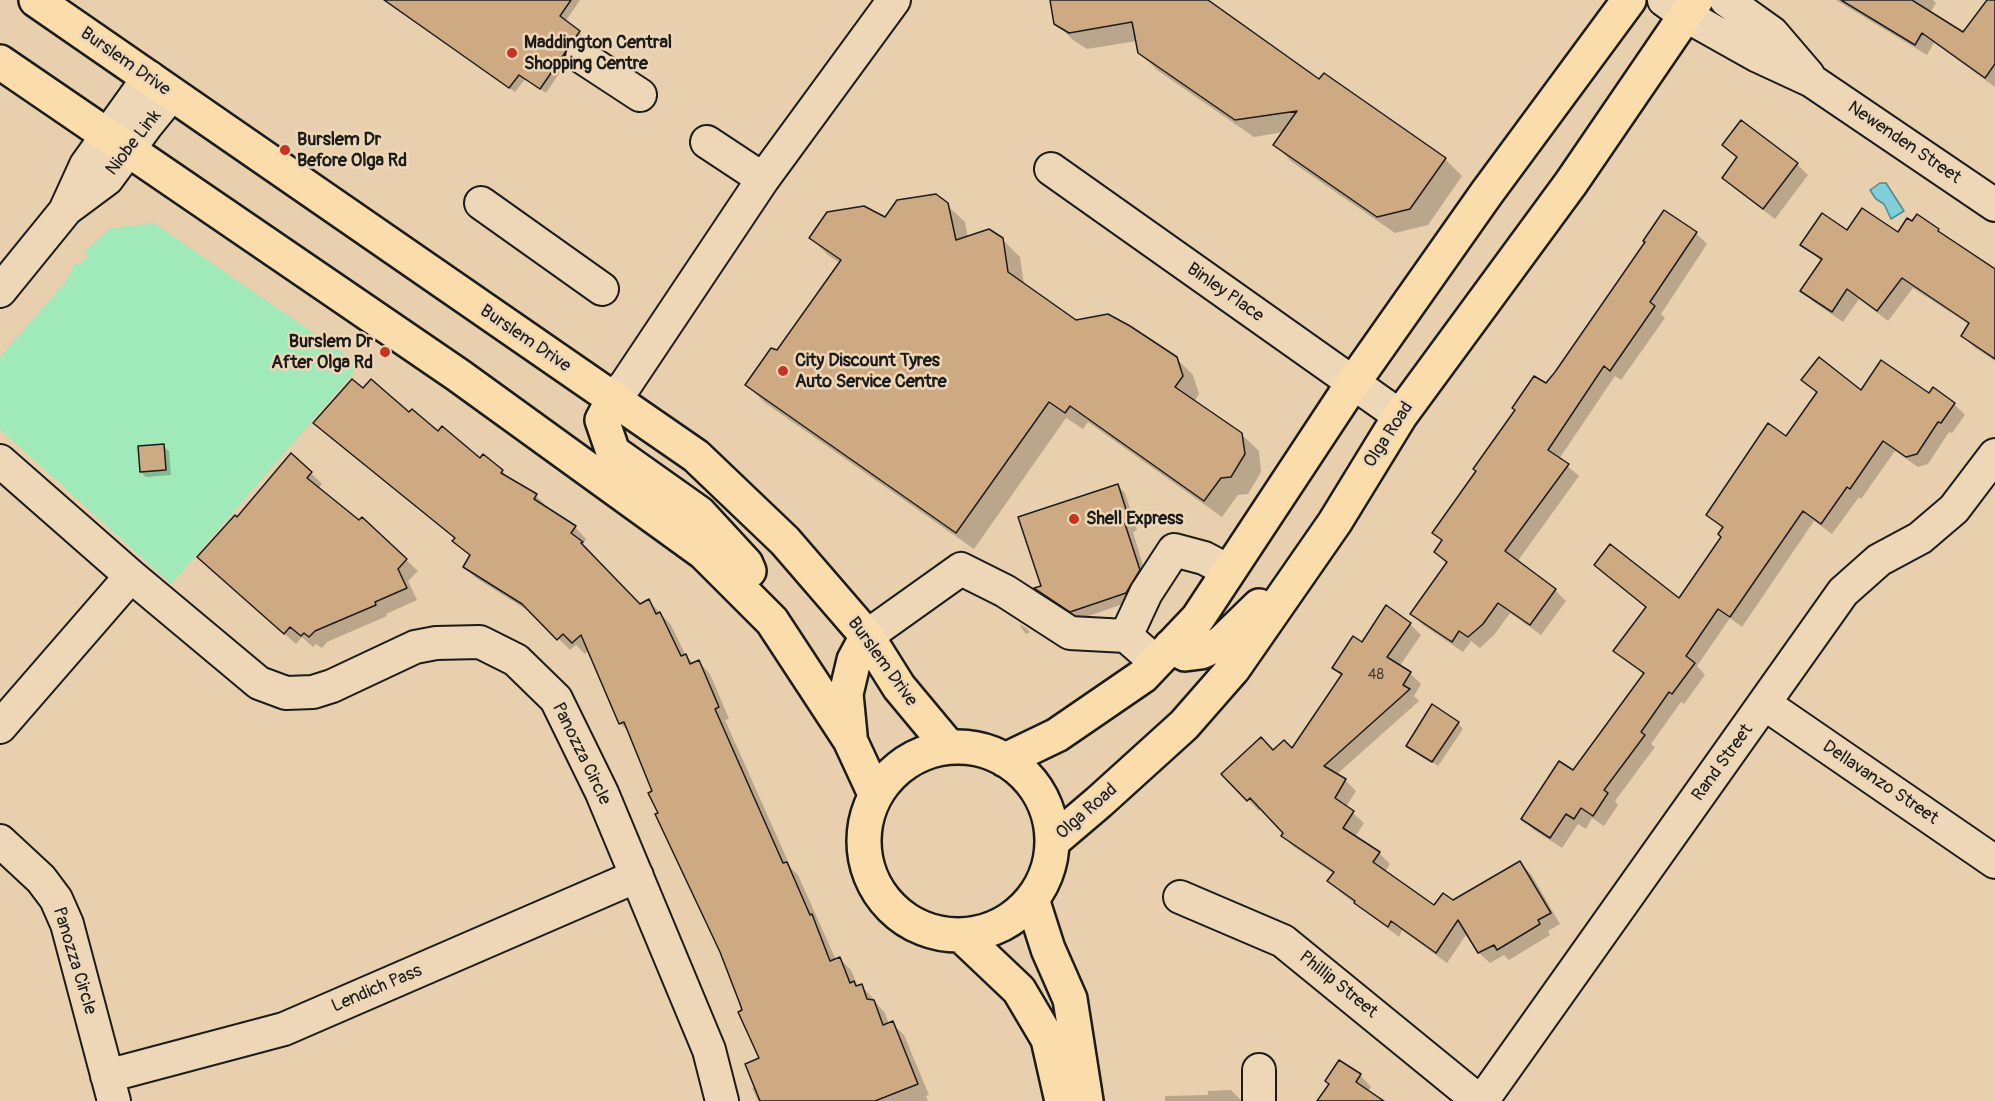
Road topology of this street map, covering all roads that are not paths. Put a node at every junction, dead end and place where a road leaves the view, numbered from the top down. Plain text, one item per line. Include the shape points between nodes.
1 (36, 0) edge
2 (894, 0) edge
3 (1629, 0) edge
4 (1726, 0) edge
5 (1682, 5) edge
6 (582, 57) dead end
7 (0, 62) edge
8 (1812, 81) junction
9 (160, 86) junction
10 (640, 95) dead end
11 (707, 142) dead end
12 (117, 144) junction
13 (1051, 169) dead end
14 (763, 179) junction
15 (481, 203) dead end
16 (1995, 205) edge
17 (602, 289) dead end
18 (0, 291) edge
19 (1353, 383) junction
20 (614, 398) junction
21 (1400, 416) junction
22 (1995, 455) edge
23 (0, 461) edge
24 (1335, 522) junction
25 (1229, 571) junction
26 (131, 576) junction
27 (772, 621) junction
28 (867, 636) junction
29 (1126, 636) junction
30 (1163, 654) junction
31 (1765, 704) junction
32 (0, 727) edge
33 (850, 740) junction
34 (949, 747) junction
35 (1005, 760) junction
36 (875, 794) junction
37 (0, 841) edge
38 (1052, 842) junction
39 (1995, 862) edge
40 (637, 876) junction
41 (1180, 897) dead end
42 (1032, 899) junction
43 (961, 935) junction
44 (1258, 1070) dead end
45 (110, 1089) edge
46 (722, 1101) edge
47 (1062, 1101) edge
48 (1086, 1101) edge
49 (1259, 1101) edge
50 (1480, 1101) edge

1 - 9 main road, Burslem Drive
2 - 14 street
3 - 19 main road
4 - 8 street, Newenden Street via 1773,33
5 - 8 street, Newenden Street via 1758,56
5 - 21 main road, Olga Road via 1571,183
6 - 10 street
7 - 12 main road
8 - 16 street, Newenden Street
9 - 12 street, Niobe Link
9 - 20 main road, Burslem Drive
11 - 14 street
12 - 18 street, Niobe Link via 107,179 65,211
12 - 27 main road via 458,375 704,553
13 - 19 street, Binley Place
14 - 20 street
15 - 17 street
19 - 21 street, Binley Place
19 - 25 main road
20 - 27 main road via 602,420 613,452 699,513 746,564
20 - 28 main road, Burslem Drive via 696,456 785,541
21 - 24 main road, Olga Road
22 - 31 street, Rand Street via 1954,509 1920,538 1879,560 1843,592
23 - 26 street, Panozza Circle
24 - 30 main road via 1266,600 1221,643 1201,652
24 - 38 main road, Olga Road via 1233,669 1191,717
25 - 29 street via 1204,558 1174,550 1146,593
25 - 30 main road via 1198,618
26 - 32 street
26 - 40 street, Panozza Circle via 260,682 286,693 313,692 332,686 415,647 440,643 480,642 516,660 556,699
27 - 33 main road
28 - 29 street via 961,569 1005,591 1070,633
28 - 33 main road via 854,660 846,694
28 - 34 main road, Burslem Drive via 899,687
29 - 30 street
30 - 35 main road via 1143,676 1087,717
31 - 39 street, Dellavanzo Street
31 - 50 street, Rand Street
33 - 36 main road
34 - 35 main road via 978,749
34 - 36 main road via 920,754 894,771
35 - 38 main road via 1025,775 1040,795 1049,817
36 - 43 main road via 865,821 863,849 870,877 885,902 906,921 932,932
37 - 45 street, Panozza Circle via 41,879 67,924
38 - 42 main road via 1043,882
40 - 45 street, Lendich Pass via 284,1029
40 - 46 street, Panozza Circle via 709,1050
41 - 50 street, Phillip Street via 1283,941
42 - 43 main road via 1012,918 988,930
42 - 48 main road via 1070,999
43 - 47 main road via 1019,990 1048,1039
44 - 49 street

